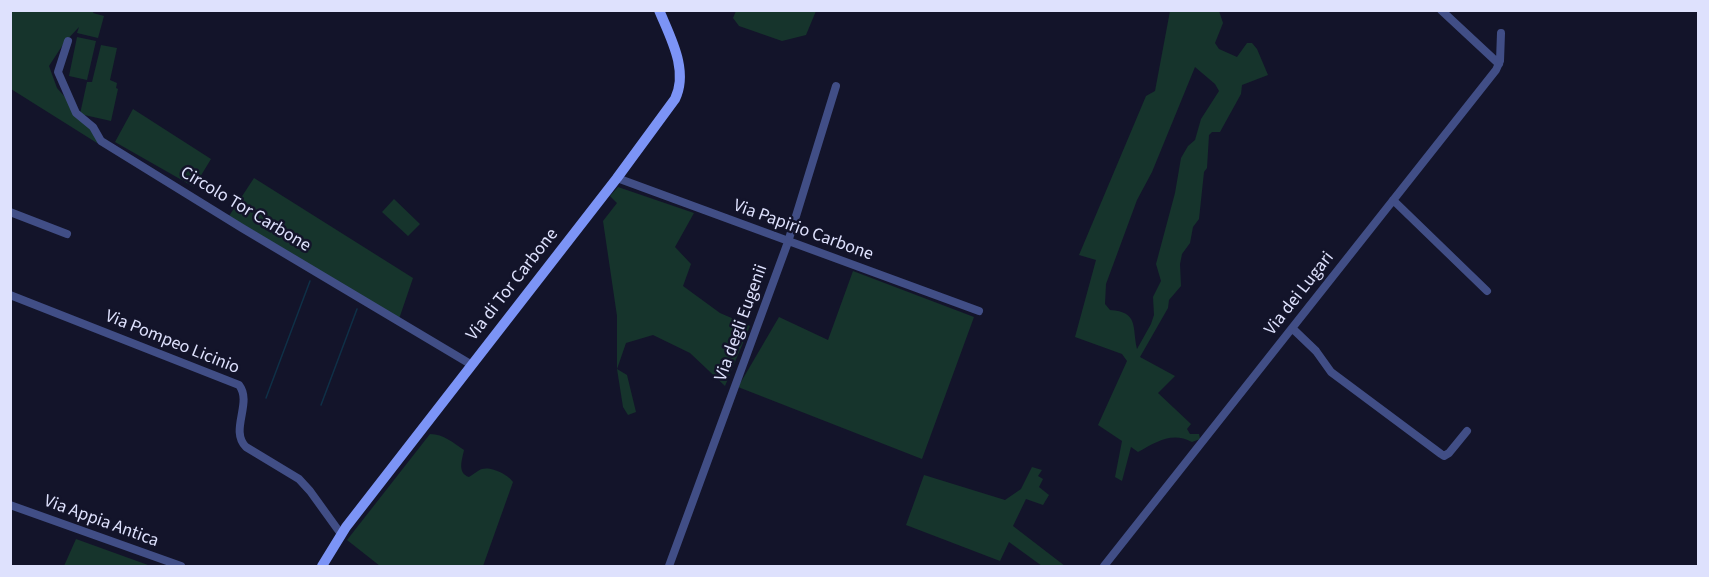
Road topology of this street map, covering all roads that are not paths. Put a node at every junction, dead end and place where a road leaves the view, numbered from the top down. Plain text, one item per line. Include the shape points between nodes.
1 (659, 10) edge
2 (1441, 10) edge
3 (1501, 33) dead end
4 (68, 41) dead end
5 (1499, 64) junction
6 (836, 86) dead end
7 (617, 178) junction
8 (1393, 200) junction
9 (10, 212) edge
10 (67, 234) dead end
11 (788, 242) junction
12 (1487, 291) dead end
13 (10, 295) edge
14 (979, 311) dead end
15 (1292, 328) junction
16 (472, 365) junction
17 (1467, 431) dead end
18 (10, 505) edge
19 (341, 534) junction
20 (181, 567) edge
21 (322, 567) edge
22 (669, 567) edge
23 (1104, 567) edge

1 - 7 main road, Via di Tor Carbone via 678,63 679,88 671,106
2 - 5 street
3 - 5 street
4 - 16 street, Circolo Tor Carbone via 58,72 76,113 93,127 101,141
5 - 8 street, Via dei Lugari
6 - 11 street, Via degli Eugenii
7 - 11 street, Via Papirio Carbone
7 - 16 main road, Via di Tor Carbone
8 - 12 street
8 - 15 street, Via dei Lugari
9 - 10 street
11 - 14 street, Via Papirio Carbone
11 - 22 street, Via degli Eugenii
13 - 19 street, Via Pompeo Licinio via 239,385 244,398 241,441 299,479
15 - 17 street via 1316,351 1330,372 1444,456
15 - 23 street, Via dei Lugari
16 - 19 main road, Via di Tor Carbone
18 - 20 street, Via Appia Antica
19 - 21 main road, Via di Tor Carbone

